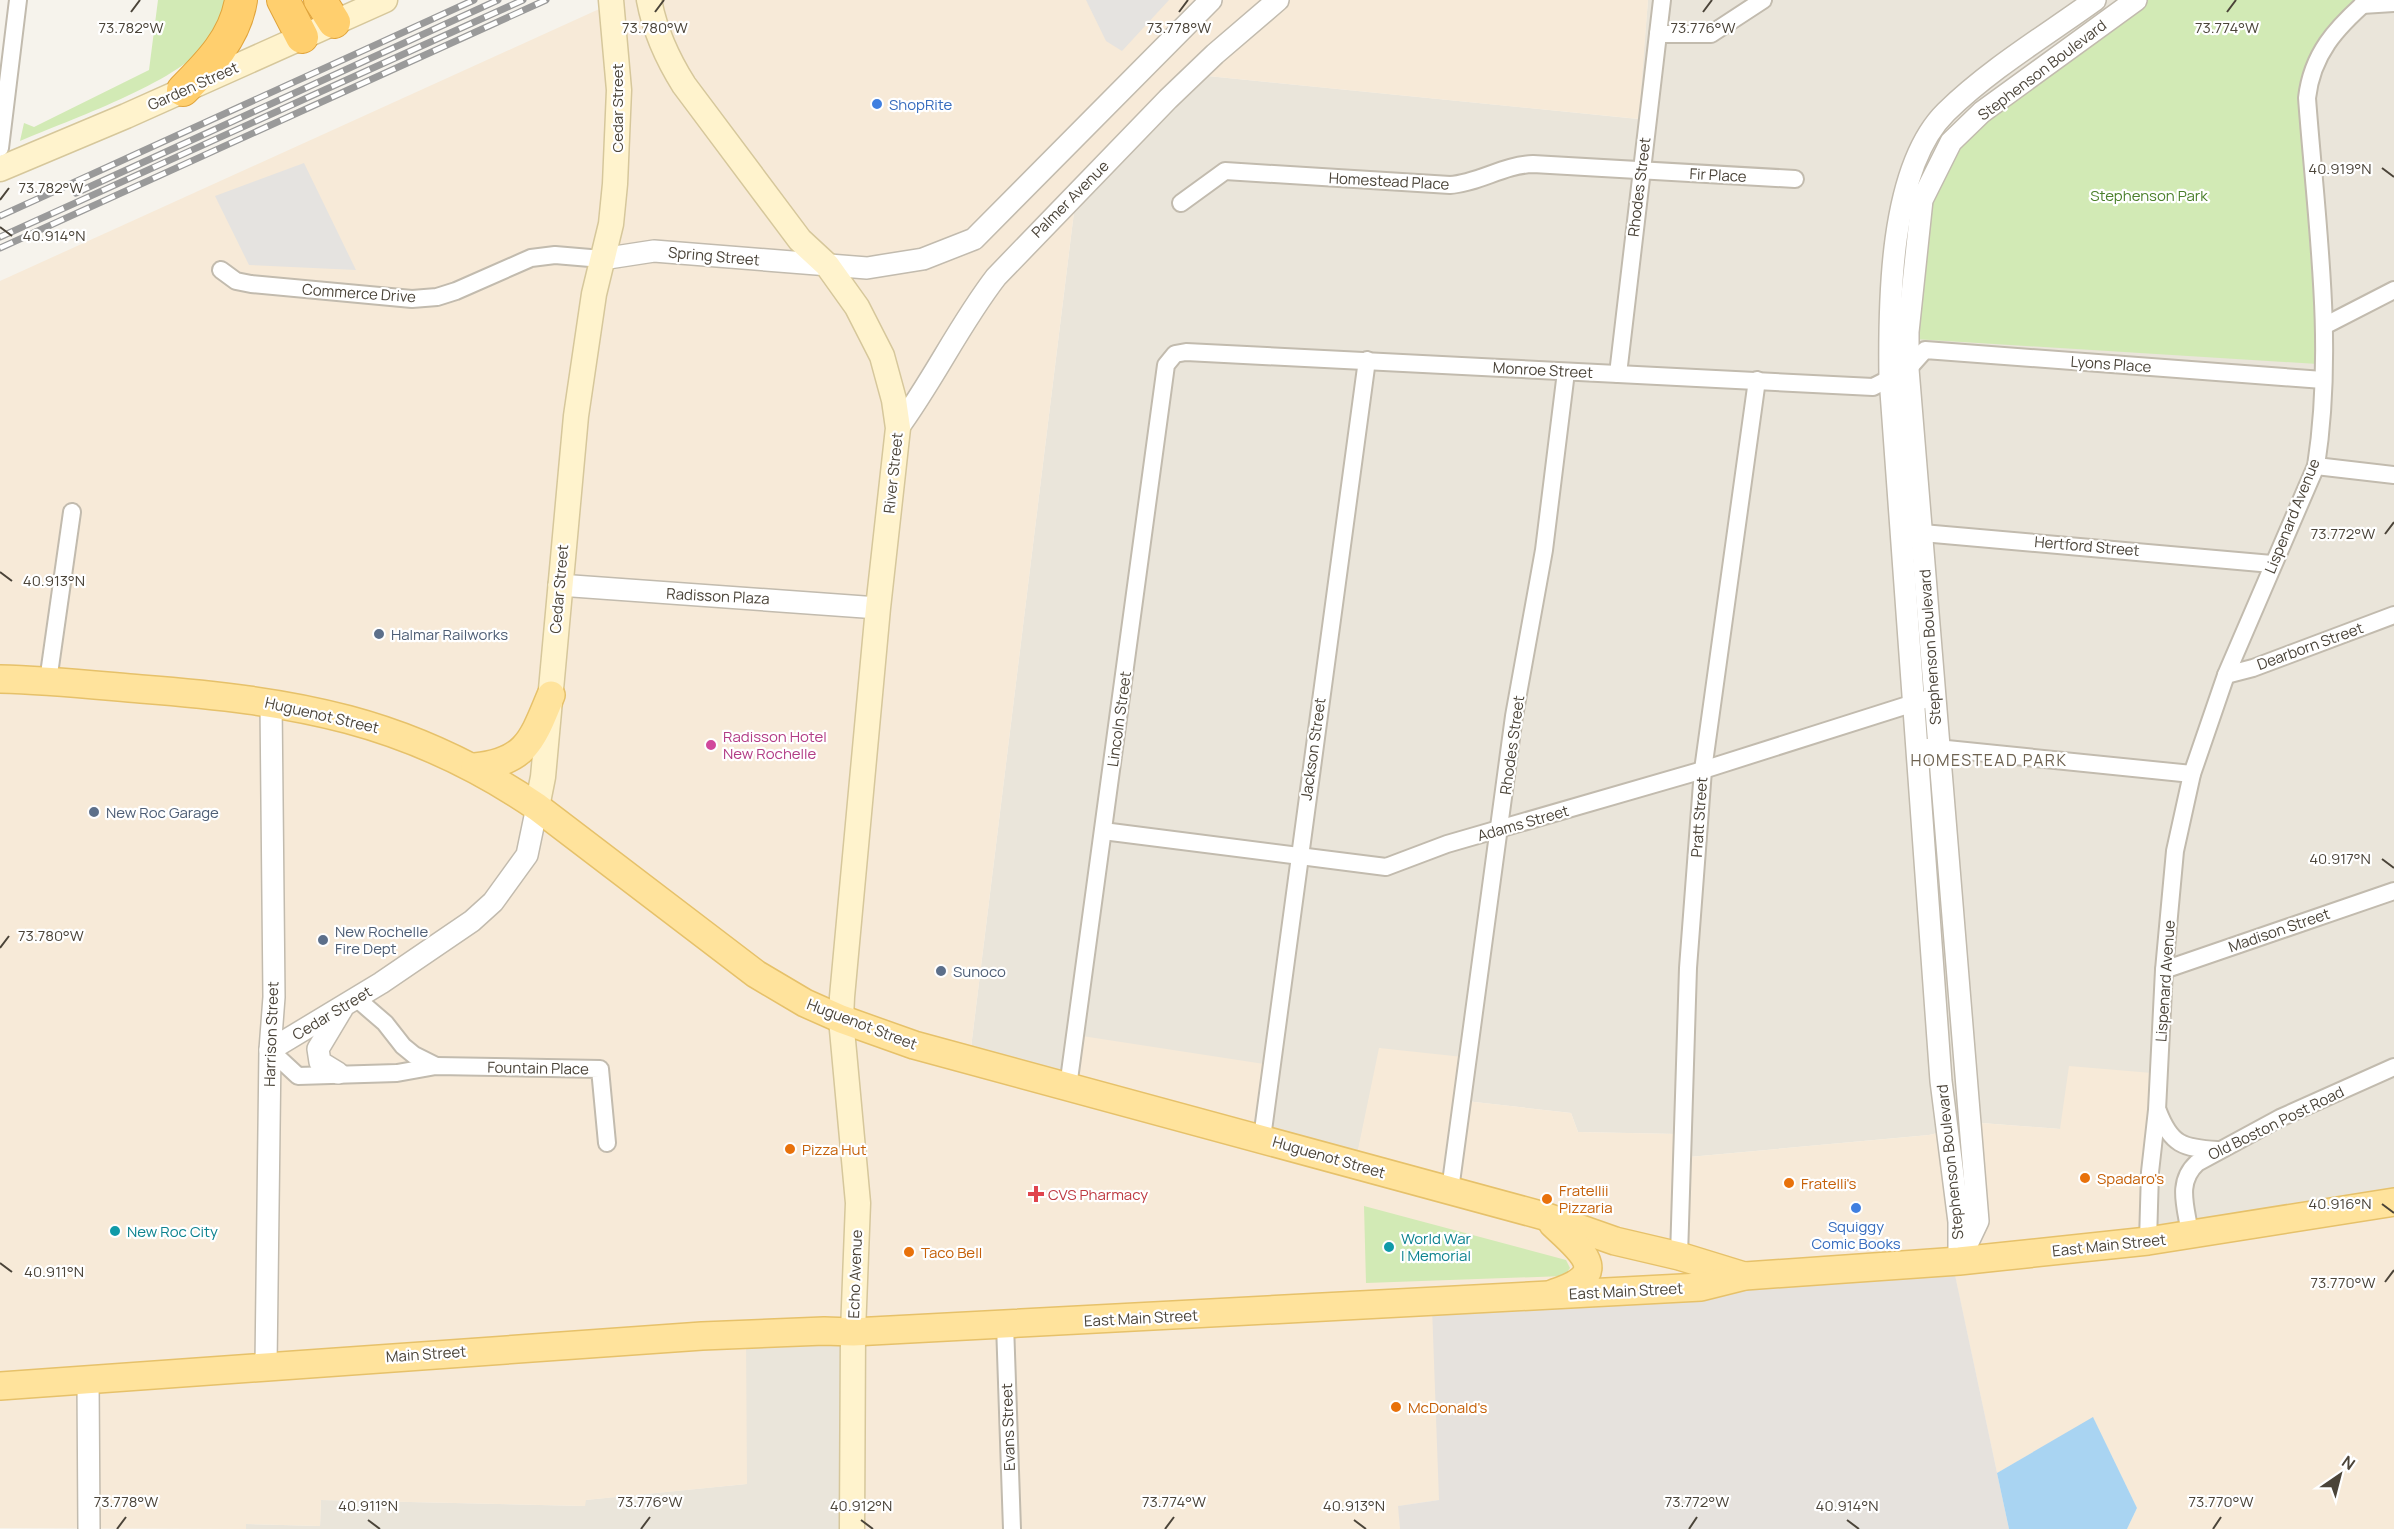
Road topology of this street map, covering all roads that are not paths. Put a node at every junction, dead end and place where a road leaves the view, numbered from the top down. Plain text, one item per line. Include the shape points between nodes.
1 (18, 0) edge
2 (241, 0) edge
3 (283, 0) edge
4 (610, 0) edge
5 (649, 0) edge
6 (1211, 0) edge
7 (1278, 0) edge
8 (1662, 0) edge
9 (1763, 0) edge
10 (2095, 0) edge
11 (2136, 0) edge
12 (375, 3) edge
13 (2365, 3) edge
14 (2394, 3) edge
15 (327, 11) edge
16 (1658, 34) junction
17 (302, 37) junction
18 (183, 90) junction
19 (0, 148) edge
20 (0, 169) edge
21 (1641, 171) junction
22 (1795, 179) dead end
23 (1181, 203) dead end
24 (602, 259) junction
25 (827, 265) junction
26 (220, 270) dead end
27 (2394, 290) edge
28 (2324, 326) junction
29 (1174, 354) joint
30 (1367, 360) junction
31 (1566, 372) junction
32 (1618, 374) junction
33 (1899, 374) junction
34 (1757, 380) junction
35 (2324, 380) junction
36 (898, 428) junction
37 (2316, 466) junction
38 (2394, 475) edge
39 (72, 512) dead end
40 (1912, 532) junction
41 (2272, 564) junction
42 (559, 585) junction
43 (878, 608) junction
44 (2394, 615) edge
45 (2226, 675) junction
46 (0, 679) edge
47 (48, 681) junction
48 (551, 695) junction
49 (1924, 699) junction
50 (271, 702) junction
51 (1928, 747) junction
52 (475, 767) junction
53 (1703, 770) junction
54 (2192, 774) junction
55 (537, 807) junction
56 (1501, 830) junction
57 (1103, 831) junction
58 (1299, 858) junction
59 (2394, 891) edge
60 (2164, 970) junction
61 (350, 1002) junction
62 (841, 1019) junction
63 (270, 1050) junction
64 (436, 1066) junction
65 (2394, 1067) edge
66 (338, 1073) junction
67 (1068, 1087) junction
68 (2157, 1110) junction
69 (1262, 1138) junction
70 (607, 1143) dead end
71 (2217, 1150) junction
72 (1450, 1190) junction
73 (2394, 1202) edge
74 (1544, 1216) junction
75 (2190, 1235) junction
76 (2148, 1241) junction
77 (1679, 1256) junction
78 (1959, 1261) junction
79 (1745, 1276) junction
80 (1544, 1296) junction
81 (1005, 1324) junction
82 (853, 1332) junction
83 (266, 1365) junction
84 (88, 1379) junction
85 (0, 1386) edge
86 (89, 1529) edge
87 (852, 1529) edge
88 (1012, 1529) edge

1 - 19 street
2 - 18 highway via 228,39
3 - 17 highway
4 - 24 main road, Cedar Street via 618,63 619,124 611,224
5 - 25 main road, River Street via 668,60 684,85 800,240
6 - 25 street via 975,239 900,264
7 - 36 street, Palmer Avenue via 1168,99 996,277 973,307 925,392
8 - 16 street, Rhodes Street
9 - 16 street via 1711,34
10 - 33 street, Stephenson Boulevard via 1979,83 1944,113 1927,137 1912,169 1901,209 1890,335
11 - 33 street, Stephenson Boulevard via 1982,112 1951,142 1922,200 1908,332
12 - 15 main road, Garden Street
13 - 14 street
13 - 28 street, Lispenard Avenue via 2325,45 2309,75 2307,98
15 - 17 main road, Garden Street
16 - 21 street, Rhodes Street
17 - 18 main road, Garden Street
18 - 20 main road, Garden Street
21 - 22 street, Fir Place
21 - 23 street, Homestead Place via 1518,165 1468,184 1450,185 1225,171
21 - 32 street, Rhodes Street
24 - 25 street, Spring Street via 654,251
24 - 26 street, Commerce Drive via 555,255 531,258 456,291 412,299 251,284 236,281
24 - 42 main road, Cedar Street via 581,376
25 - 36 main road, River Street via 873,334 889,379
27 - 28 street
28 - 35 street, Lispenard Avenue
29 - 30 street, Monroe Street
29 - 57 street, Lincoln Street via 1166,365
30 - 31 street, Monroe Street
30 - 58 street, Jackson Street
31 - 32 street, Monroe Street
31 - 56 street, Rhodes Street via 1544,550 1514,716
32 - 34 street, Monroe Street
33 - 34 street, Monroe Street via 1873,387
33 - 35 street, Lyons Place via 1924,350
33 - 40 street, Stephenson Boulevard
34 - 53 street, Pratt Street
35 - 37 street, Lispenard Avenue
36 - 43 main road, River Street
37 - 38 street
37 - 41 street, Lispenard Avenue
39 - 47 street
40 - 41 street, Hertford Street
40 - 49 street, Stephenson Boulevard
41 - 45 street, Lispenard Avenue
42 - 43 street, Radisson Plaza
42 - 48 main road, Cedar Street
43 - 62 main road, River Street
44 - 45 street, Dearborn Street
45 - 54 street, Lispenard Avenue
46 - 47 main road, Huguenot Street
47 - 50 main road, Huguenot Street
48 - 52 main road via 523,751 502,763
48 - 55 main road, Cedar Street
49 - 51 street, Stephenson Boulevard
49 - 53 street, Adams Street
50 - 52 main road, Huguenot Street via 361,722 416,740
50 - 63 street, Harrison Street via 274,997
51 - 54 street
51 - 78 street, Stephenson Boulevard via 1978,1221
52 - 55 main road, Huguenot Street
53 - 56 street, Adams Street
53 - 77 street, Pratt Street via 1688,968
54 - 60 street, Lispenard Avenue via 2175,851
55 - 61 street, Cedar Street via 527,855 493,902 472,921
55 - 62 main road, Huguenot Street via 729,956 771,984
56 - 58 street, Adams Street via 1447,844 1386,867
56 - 72 street, Rhodes Street
57 - 58 street, Adams Street
57 - 67 street, Lincoln Street
58 - 69 street, Jackson Street
59 - 60 street, Madison Street
60 - 68 street, Lispenard Avenue
61 - 63 street, Cedar Street
61 - 64 street, Fountain Place via 385,1023 414,1055
61 - 66 street via 318,1049 320,1062
62 - 67 main road, Huguenot Street via 914,1045
62 - 82 main road, Echo Avenue via 858,1203
63 - 66 street, Fountain Place via 298,1076
63 - 83 street, Harrison Street
64 - 66 street, Fountain Place via 397,1073
64 - 70 street, Fountain Place via 600,1069
65 - 71 street, Old Boston Post Road
67 - 69 main road, Huguenot Street
68 - 71 street via 2164,1127 2179,1144
68 - 76 street, Lispenard Avenue
69 - 72 main road, Huguenot Street
71 - 75 street, Old Boston Post Road via 2188,1172 2183,1183
72 - 74 main road, Huguenot Street
73 - 75 main road, East Main Street
74 - 77 main road, Huguenot Street via 1615,1241
74 - 80 main road via 1588,1261 1583,1278 1575,1286
75 - 76 main road, East Main Street
76 - 78 main road, East Main Street
77 - 79 main road, Huguenot Street
78 - 79 main road, East Main Street
79 - 80 main road, East Main Street via 1701,1287
80 - 81 main road, East Main Street
81 - 82 main road, East Main Street
81 - 88 street, Evans Street
82 - 83 main road, Main Street via 702,1336
82 - 87 main road, Echo Avenue
83 - 84 main road, Main Street
84 - 85 main road, Main Street
84 - 86 street

